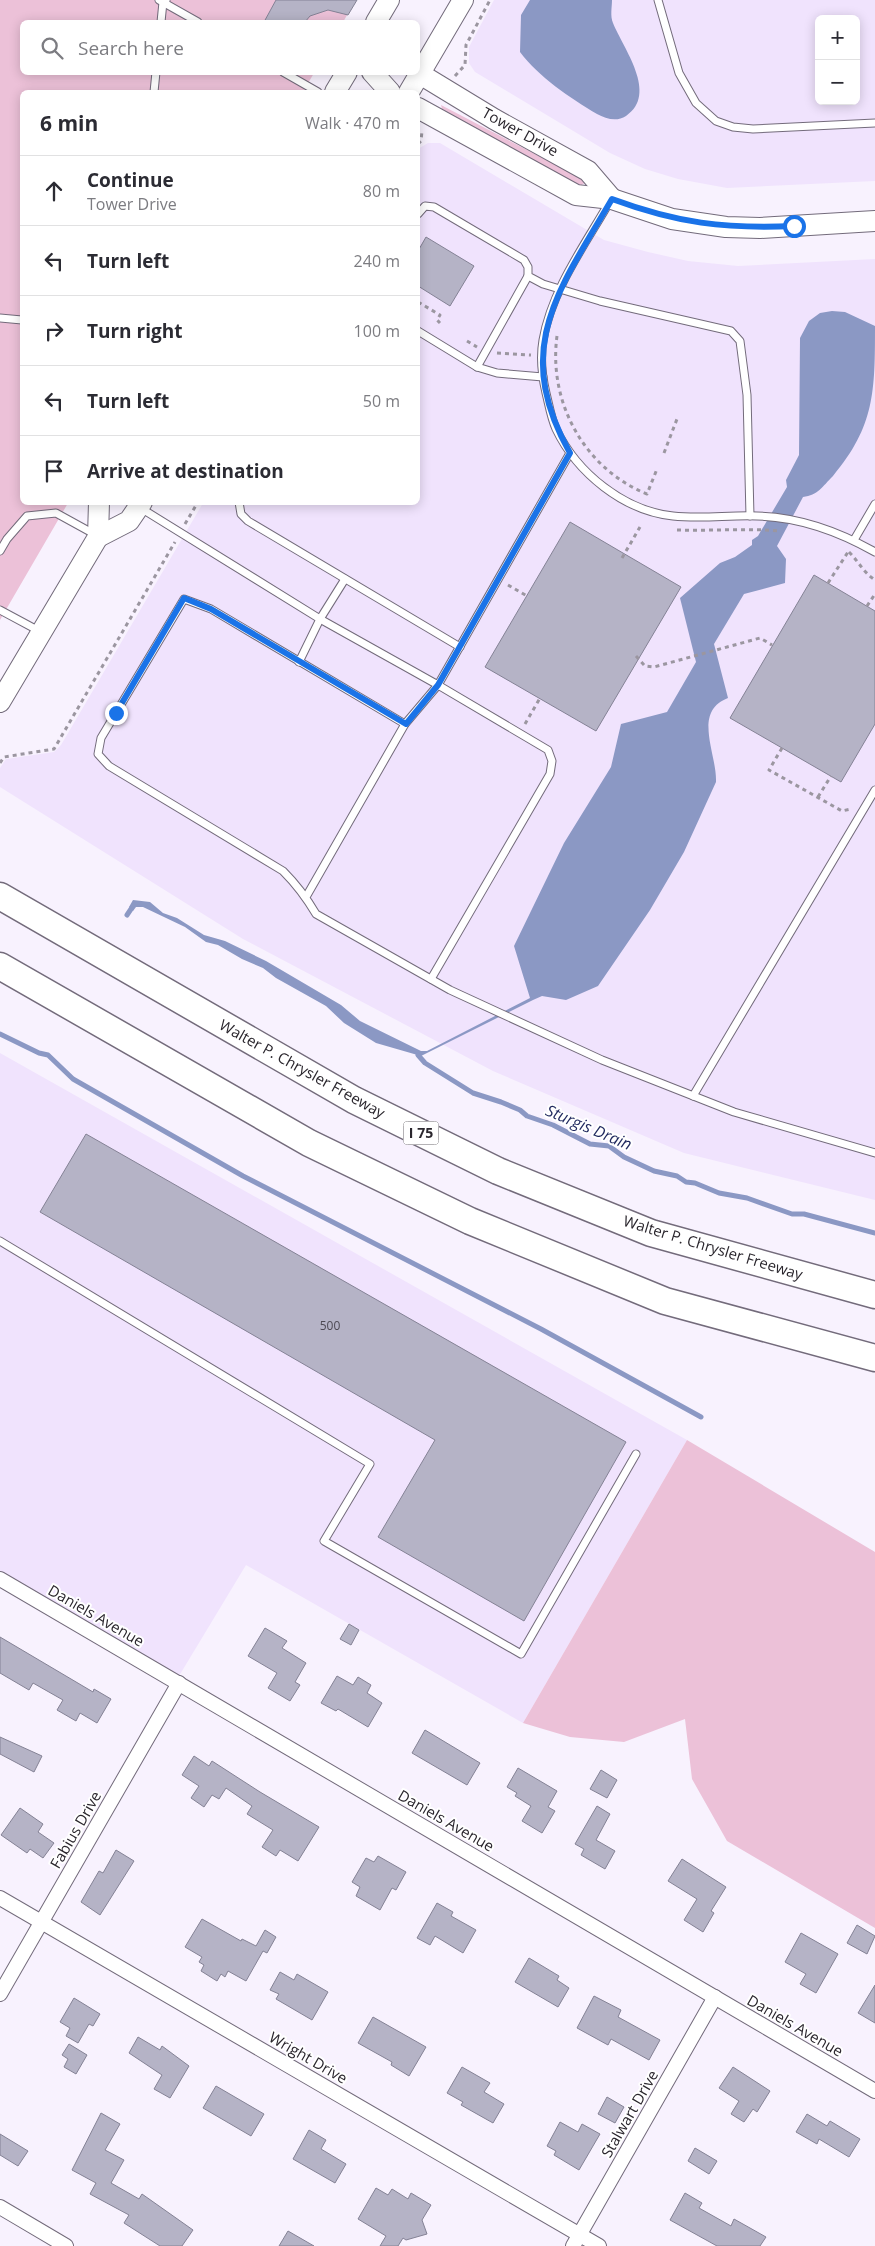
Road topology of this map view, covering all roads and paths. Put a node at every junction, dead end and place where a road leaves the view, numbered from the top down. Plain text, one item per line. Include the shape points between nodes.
1 (389, 0) edge
2 (463, 0) edge
3 (490, 0) edge
4 (658, 0) edge
5 (163, 1) edge
6 (161, 20) edge
7 (195, 20) edge
8 (377, 20) edge
9 (420, 74) joint
10 (457, 74) dead end
11 (156, 75) edge
12 (288, 75) edge
13 (345, 75) edge
14 (375, 75) edge
15 (419, 75) edge
16 (154, 90) edge
17 (314, 90) edge
18 (336, 90) edge
19 (388, 90) edge
20 (410, 90) edge
21 (420, 109) edge
22 (875, 123) edge
23 (421, 132) dead end
24 (420, 142) edge
25 (612, 199) junction
26 (420, 212) edge
27 (875, 221) edge
28 (528, 276) junction
29 (560, 288) junction
30 (420, 303) edge
31 (0, 318) edge
32 (20, 320) edge
33 (440, 323) dead end
34 (558, 329) dead end
35 (420, 332) edge
36 (467, 341) dead end
37 (478, 347) dead end
38 (497, 353) dead end
39 (531, 355) dead end
40 (477, 367) junction
41 (542, 377) junction
42 (677, 419) dead end
43 (570, 453) junction
44 (664, 454) dead end
45 (657, 469) dead end
46 (875, 504) edge
47 (99, 505) edge
48 (140, 505) edge
49 (196, 505) edge
50 (240, 505) edge
51 (754, 516) junction
52 (640, 526) dead end
53 (677, 530) dead end
54 (786, 532) dead end
55 (180, 533) junction
56 (98, 537) junction
57 (854, 540) junction
58 (841, 548) dead end
59 (0, 551) edge
60 (848, 552) junction
61 (875, 552) edge
62 (622, 558) dead end
63 (344, 579) junction
64 (875, 580) edge
65 (828, 583) dead end
66 (506, 584) dead end
67 (875, 594) edge
68 (527, 596) dead end
69 (867, 606) dead end
70 (0, 610) edge
71 (320, 619) junction
72 (41, 632) junction
73 (772, 646) dead end
74 (460, 647) junction
75 (636, 656) dead end
76 (299, 662) junction
77 (438, 685) junction
78 (540, 698) dead end
79 (0, 702) edge
80 (406, 724) junction
81 (524, 726) dead end
82 (782, 748) dead end
83 (0, 763) edge
84 (831, 776) dead end
85 (875, 790) edge
86 (818, 797) junction
87 (856, 808) dead end
88 (0, 896) edge
89 (306, 897) junction
90 (0, 966) edge
91 (431, 979) junction
92 (693, 1096) junction
93 (875, 1153) edge
94 (3, 1243) edge
95 (875, 1295) edge
96 (875, 1358) edge
97 (636, 1454) dead end
98 (0, 1579) edge
99 (179, 1683) junction
100 (0, 1898) edge
101 (41, 1922) junction
102 (0, 1994) edge
103 (715, 1997) junction
104 (875, 2091) edge
105 (0, 2207) edge
106 (576, 2240) edge
107 (66, 2246) edge
108 (599, 2246) edge

1 - 8 street
2 - 9 street
3 - 10 path via 470,34 465,65
4 - 22 lane via 679,73 696,103 716,121 753,129
5 - 6 lane
5 - 7 lane
9 - 25 street, Tower Drive via 588,171
11 - 16 lane
12 - 17 lane
13 - 18 street
14 - 19 street
15 - 20 street
21 - 25 street, Tower Drive via 576,195
23 - 24 path
25 - 27 street, Tower Drive via 672,219 726,227
25 - 29 lane
26 - 28 lane via 425,206 434,207 524,260
28 - 29 lane
28 - 40 lane
29 - 41 lane via 543,340
29 - 51 lane via 731,330 740,341 747,395
30 - 33 path via 440,315 437,320
31 - 32 lane
34 - 45 path via 556,356 560,393 568,418 587,449 617,478 647,494
35 - 40 lane
36 - 37 path
38 - 39 path
40 - 41 lane
41 - 43 lane via 556,428
42 - 44 path
43 - 51 lane via 590,476 644,508 673,516
43 - 74 lane
46 - 57 lane
47 - 56 street
48 - 55 lane
48 - 56 street via 129,521
49 - 55 path
50 - 63 lane via 241,514 248,521
51 - 57 lane via 799,520
52 - 62 path
53 - 54 path
55 - 71 lane
55 - 83 path via 54,749 4,757
56 - 59 lane via 56,513 27,516
56 - 72 street
57 - 61 lane
58 - 60 path
60 - 64 path via 856,557 864,573
60 - 65 path
63 - 71 lane
63 - 74 lane
66 - 68 path
67 - 69 path
70 - 72 lane
71 - 76 lane
71 - 77 lane
72 - 79 street
73 - 75 path via 760,638 654,667 645,666
74 - 77 lane
76 - 80 lane
76 - 89 lane via 211,609 184,598 101,738 98,754 109,766 283,871
77 - 80 lane
77 - 91 lane via 548,750 552,761 550,774
78 - 81 path
80 - 89 lane
82 - 86 path via 769,770
84 - 86 path
85 - 92 lane
86 - 87 path via 842,811
88 - 95 highway, Walter P. Chrysler Freeway / I 75 via 354,1100 498,1171 651,1233
89 - 91 lane via 316,914
90 - 96 highway via 309,1143 470,1222 665,1301
91 - 92 lane via 602,1060
92 - 93 lane via 734,1112
94 - 97 lane via 370,1464 324,1542 521,1654
98 - 99 street, Daniels Avenue
99 - 101 street, Fabius Drive
99 - 103 street, Daniels Avenue
100 - 101 street, Wright Drive
101 - 102 street, Fabius Drive
101 - 106 street, Wright Drive
103 - 104 street, Daniels Avenue
103 - 106 street, Stalwart Drive
105 - 107 street
106 - 108 street, Wright Drive

